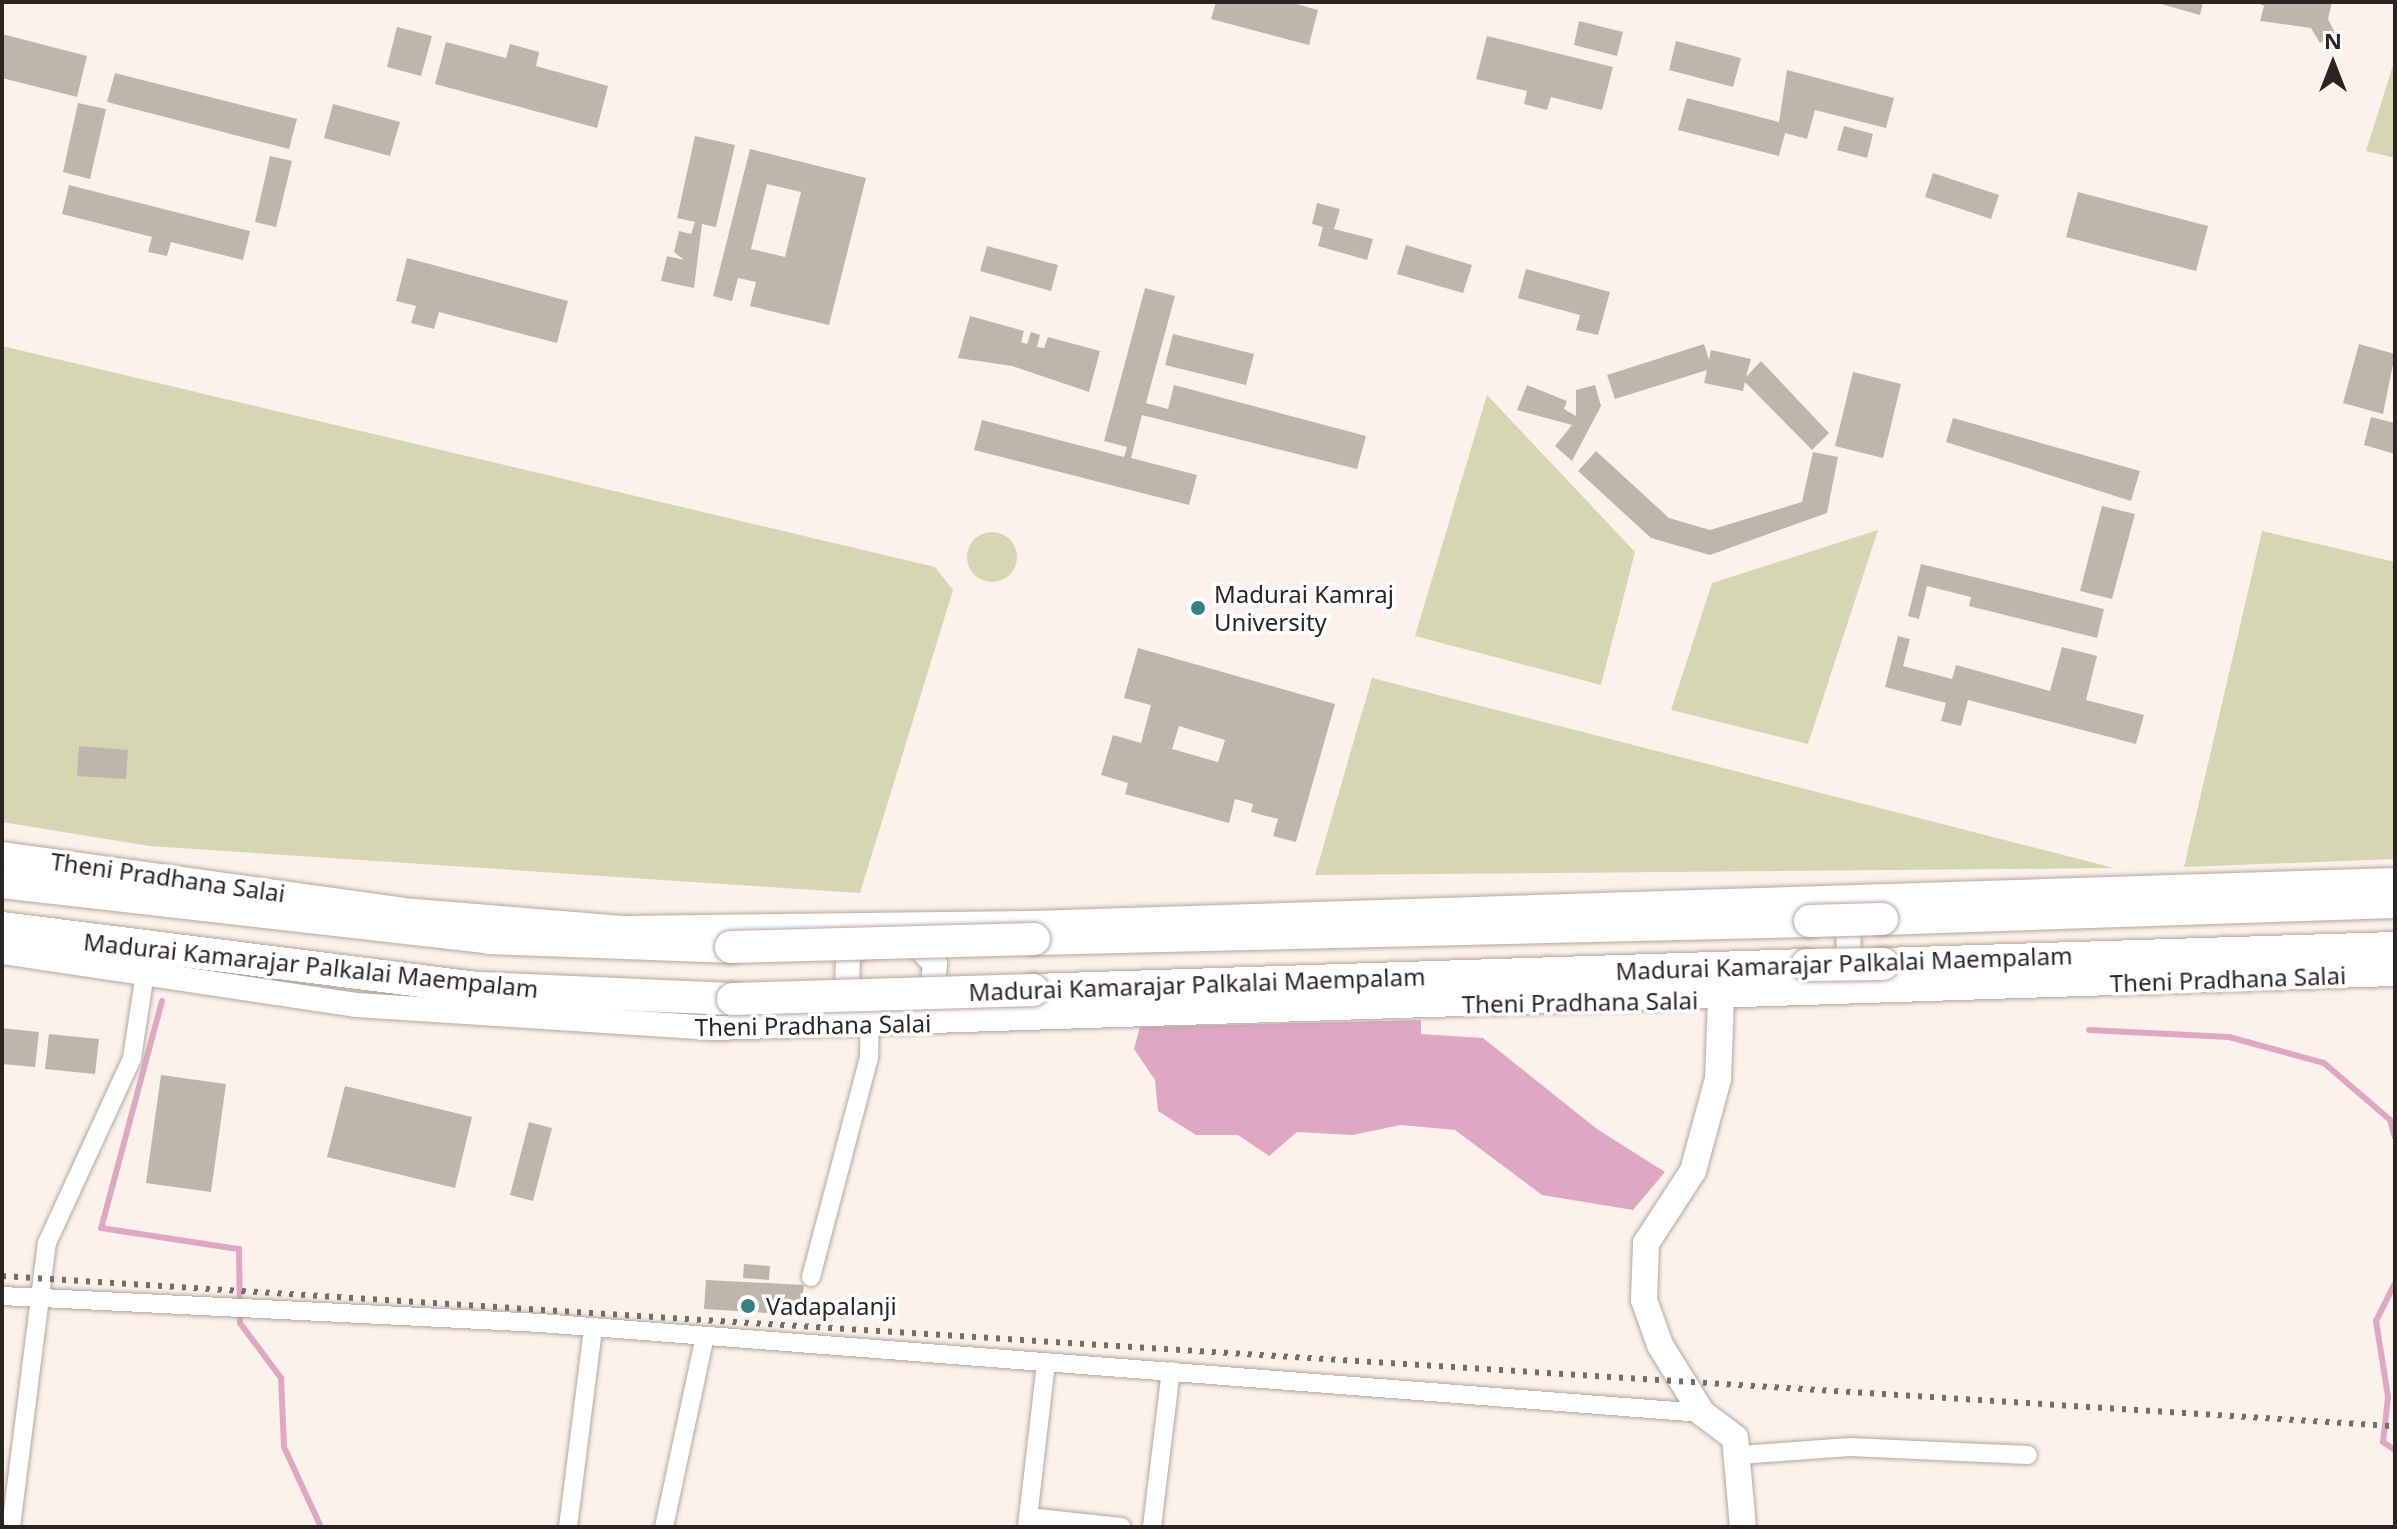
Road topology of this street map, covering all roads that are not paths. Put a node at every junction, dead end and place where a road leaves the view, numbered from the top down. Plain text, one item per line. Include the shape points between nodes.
1 (2, 854) edge
2 (2395, 880) edge
3 (2, 882) edge
4 (1847, 898) junction
5 (2395, 902) edge
6 (940, 924) junction
7 (829, 925) junction
8 (2, 928) edge
9 (912, 940) junction
10 (863, 942) junction
11 (2395, 948) edge
12 (2, 952) edge
13 (145, 973) junction
14 (2395, 974) edge
15 (1849, 995) junction
16 (1721, 998) junction
17 (915, 1007) junction
18 (868, 1014) junction
19 (947, 1022) junction
20 (811, 1277) dead end
21 (2, 1296) edge
22 (41, 1298) junction
23 (593, 1328) junction
24 (705, 1336) junction
25 (1046, 1362) junction
26 (1171, 1371) junction
27 (1702, 1413) junction
28 (1740, 1455) junction
29 (2028, 1455) dead end
30 (1027, 1522) edge
31 (11, 1527) edge
32 (568, 1527) edge
33 (664, 1527) edge
34 (1121, 1527) edge
35 (1152, 1527) edge
36 (1743, 1527) edge

1 - 7 street, Theni Pradhana Salai via 403,910 622,928
2 - 4 street, Theni Pradhana Salai
3 - 5 highway, Madurai Kamarajar Palkalai Maempalam, bridge via 490,938 731,947
4 - 6 street, Theni Pradhana Salai
4 - 15 street
6 - 7 street, Theni Pradhana Salai
6 - 9 street
7 - 10 street
8 - 11 highway, Madurai Kamarajar Palkalai Maempalam, bridge via 479,988 733,999
9 - 10 street
9 - 17 street via 929,949 936,980
10 - 18 street via 843,966 847,996
12 - 13 street, Theni Pradhana Salai
13 - 18 street, Theni Pradhana Salai via 357,1005 525,1019 834,1027
13 - 22 street via 132,1058 47,1243
14 - 15 street, Theni Pradhana Salai
15 - 16 street, Theni Pradhana Salai
16 - 19 street, Theni Pradhana Salai
16 - 27 main road via 1718,1079 1693,1171 1646,1243 1644,1300 1660,1345
17 - 18 street
17 - 19 street
18 - 19 street, Theni Pradhana Salai
18 - 20 street
21 - 22 street
22 - 23 street
22 - 31 street
23 - 24 street
23 - 32 street
24 - 25 street
24 - 33 street
25 - 26 street
25 - 30 street
26 - 27 street
26 - 35 street
27 - 28 main road via 1735,1438
28 - 29 street via 1850,1447
28 - 36 main road
30 - 34 street

